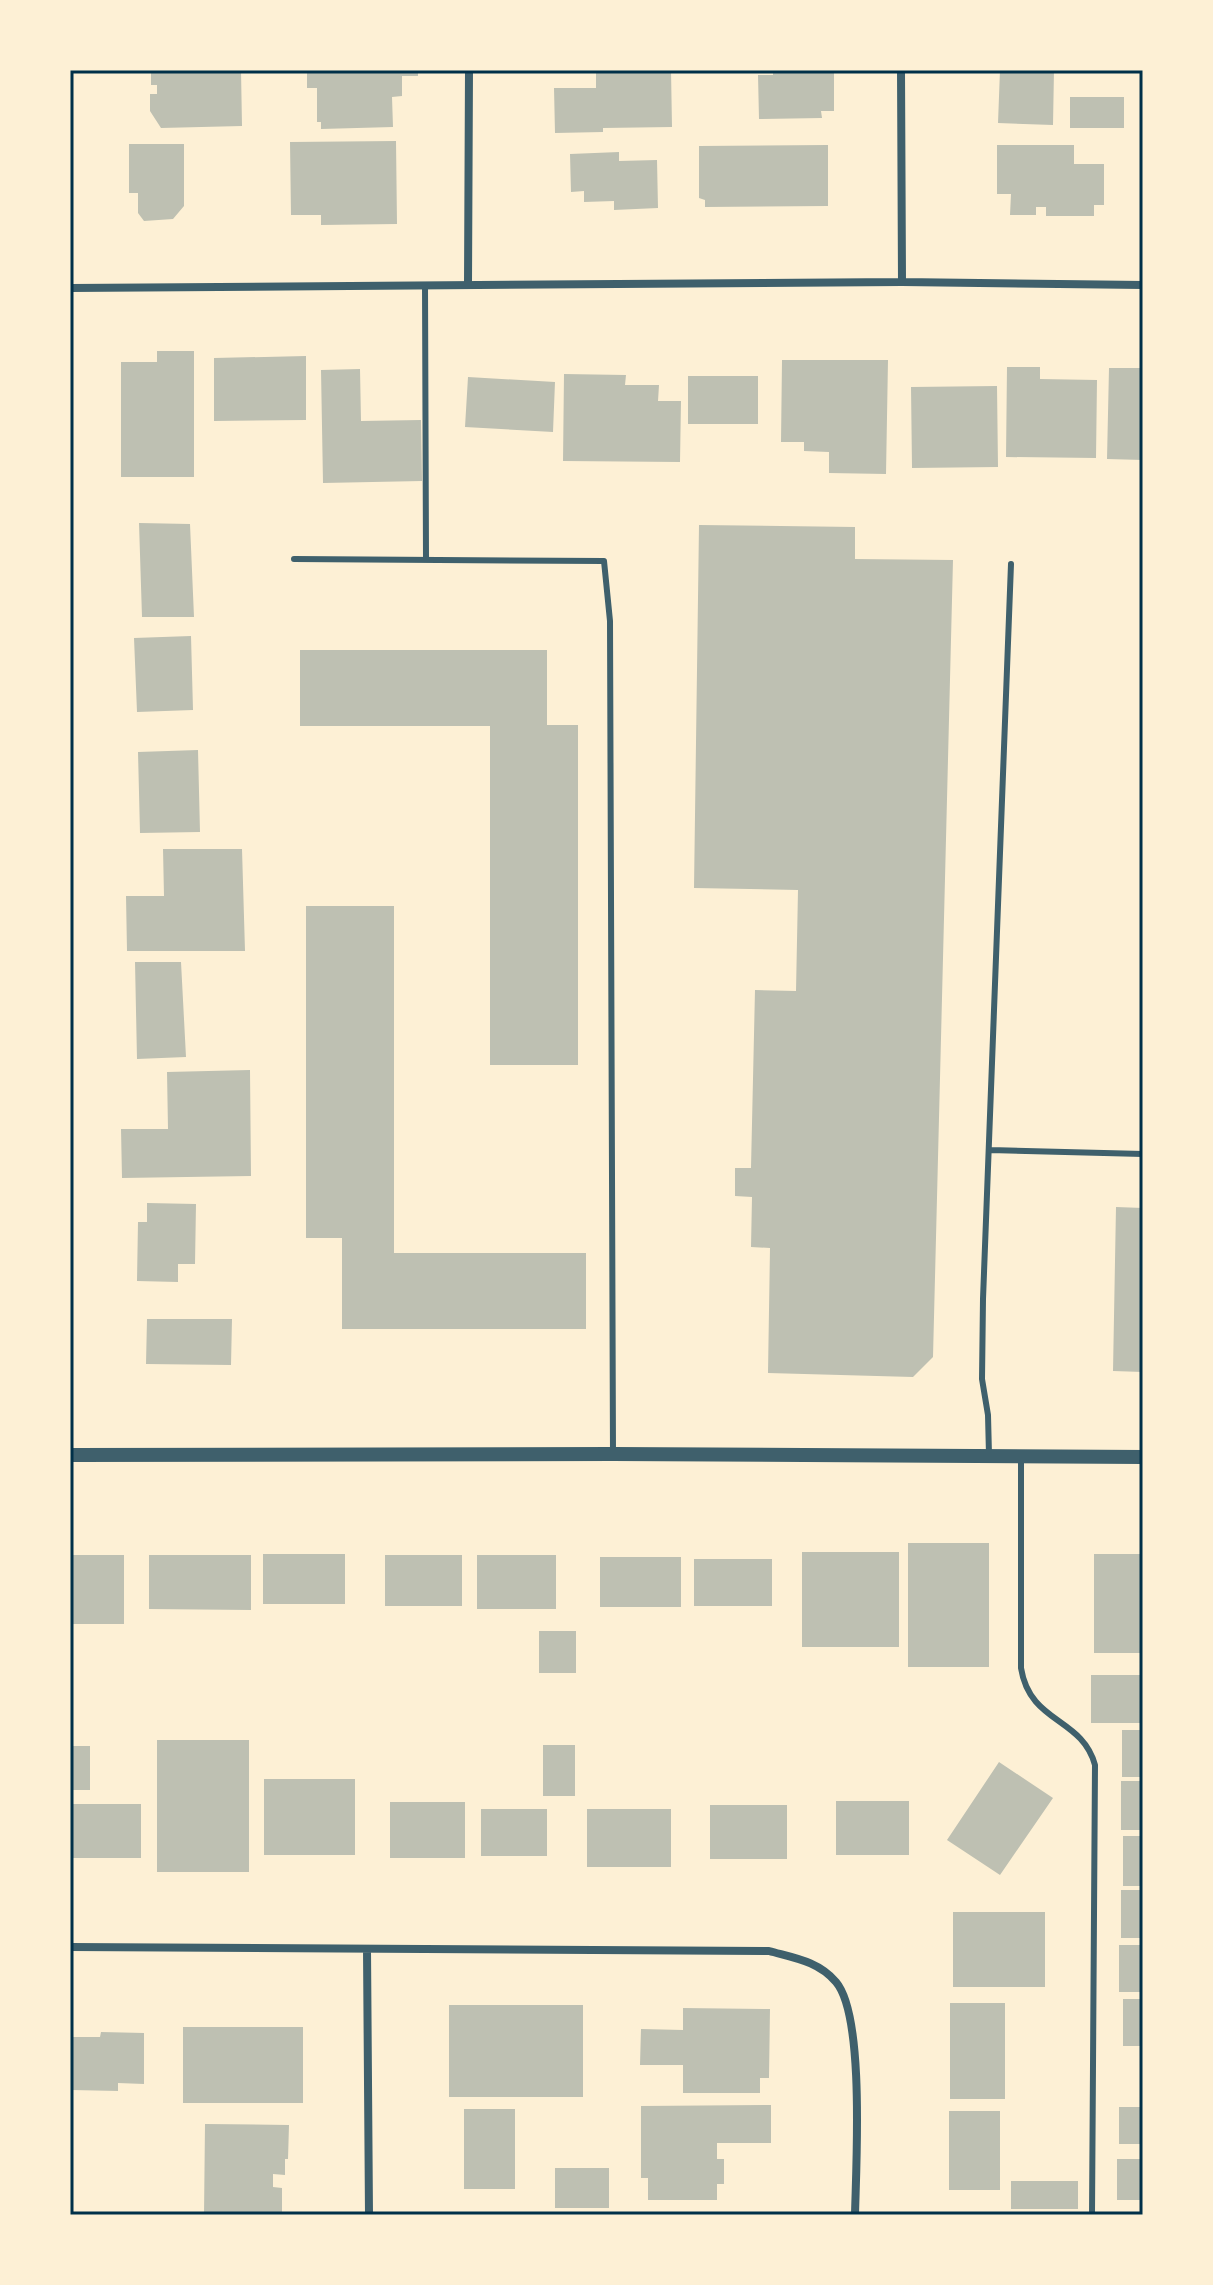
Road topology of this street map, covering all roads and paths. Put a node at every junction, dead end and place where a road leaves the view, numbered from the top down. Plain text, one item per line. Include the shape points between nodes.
1 (469, 70) edge
2 (901, 70) edge
3 (902, 282) junction
4 (468, 284) junction
5 (425, 285) junction
6 (1143, 285) edge
7 (70, 288) edge
8 (294, 559) dead end
9 (426, 560) junction
10 (1011, 564) dead end
11 (990, 1150) junction
12 (1143, 1154) edge
13 (613, 1454) junction
14 (70, 1455) edge
15 (989, 1455) junction
16 (1021, 1456) junction
17 (1143, 1457) edge
18 (70, 1947) edge
19 (367, 1949) junction
20 (369, 2215) edge
21 (855, 2215) edge
22 (1092, 2215) edge

1 - 4 street
2 - 3 street
3 - 4 street
3 - 6 street
4 - 5 street
5 - 7 street
5 - 9 lane
8 - 9 lane
9 - 13 lane via 604,561 610,621
10 - 11 lane
11 - 12 lane
11 - 15 lane via 982,1379
13 - 14 street
13 - 15 street
15 - 16 street
16 - 17 street
16 - 22 lane via 1023,1685 1041,1709 1084,1741 1095,1765
18 - 19 street
19 - 20 street
19 - 21 street via 769,1951 814,1963 837,1983 849,2012 857,2111

